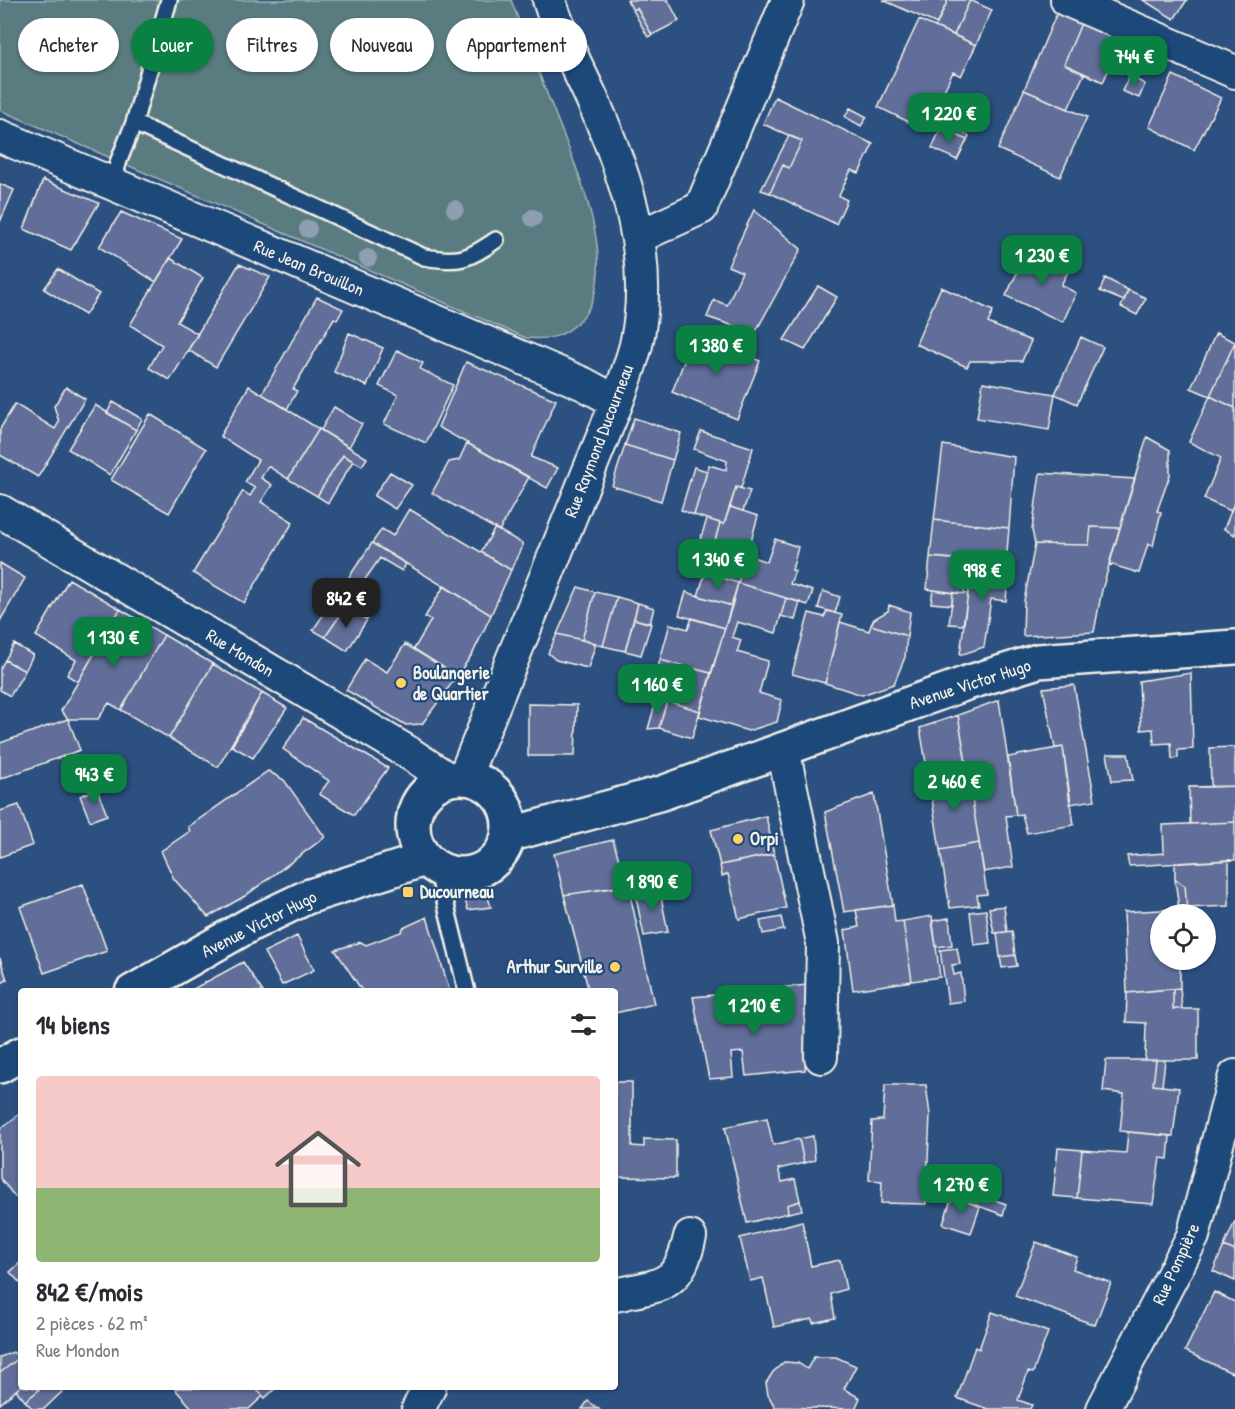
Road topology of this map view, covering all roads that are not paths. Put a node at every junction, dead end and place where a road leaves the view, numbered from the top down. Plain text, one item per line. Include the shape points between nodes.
1 (169, 0) edge
2 (549, 0) edge
3 (788, 0) edge
4 (1066, 0) edge
5 (1235, 72) edge
6 (134, 123) junction
7 (0, 136) edge
8 (112, 185) junction
9 (638, 237) junction
10 (496, 240) dead end
11 (617, 402) junction
12 (0, 511) edge
13 (1235, 647) edge
14 (783, 749) junction
15 (456, 778) junction
16 (508, 835) junction
17 (431, 864) junction
18 (139, 988) edge
19 (466, 988) edge
20 (18, 1056) edge
21 (821, 1057) dead end
22 (0, 1066) edge
23 (1235, 1076) edge
24 (690, 1237) dead end
25 (618, 1293) edge
26 (428, 1390) edge
27 (418, 1409) edge
28 (1103, 1409) edge

1 - 6 lane
2 - 9 street, Rue Raymond Ducourneau via 610,138
3 - 9 street via 701,208
4 - 5 street
6 - 8 lane
6 - 10 lane via 424,257 452,262 474,255
7 - 8 street, Rue Jean Brouillon
8 - 11 street, Rue Jean Brouillon via 584,384
9 - 11 street, Rue Raymond Ducourneau via 643,293 636,345
11 - 15 street, Rue Raymond Ducourneau
12 - 15 street, Rue Mondon
13 - 14 street, Avenue Victor Hugo via 1038,661
14 - 16 street, Avenue Victor Hugo via 662,793
14 - 21 street via 823,943
15 - 16 street via 479,781 494,790 509,818
15 - 17 street via 433,786 414,812 414,837
16 - 17 street via 494,861 481,870 451,874
17 - 18 street, Avenue Victor Hugo via 307,897
17 - 19 lane
20 - 22 street
23 - 28 street, Rue Pompière via 1193,1236
24 - 25 street via 685,1258 673,1279
26 - 27 street

